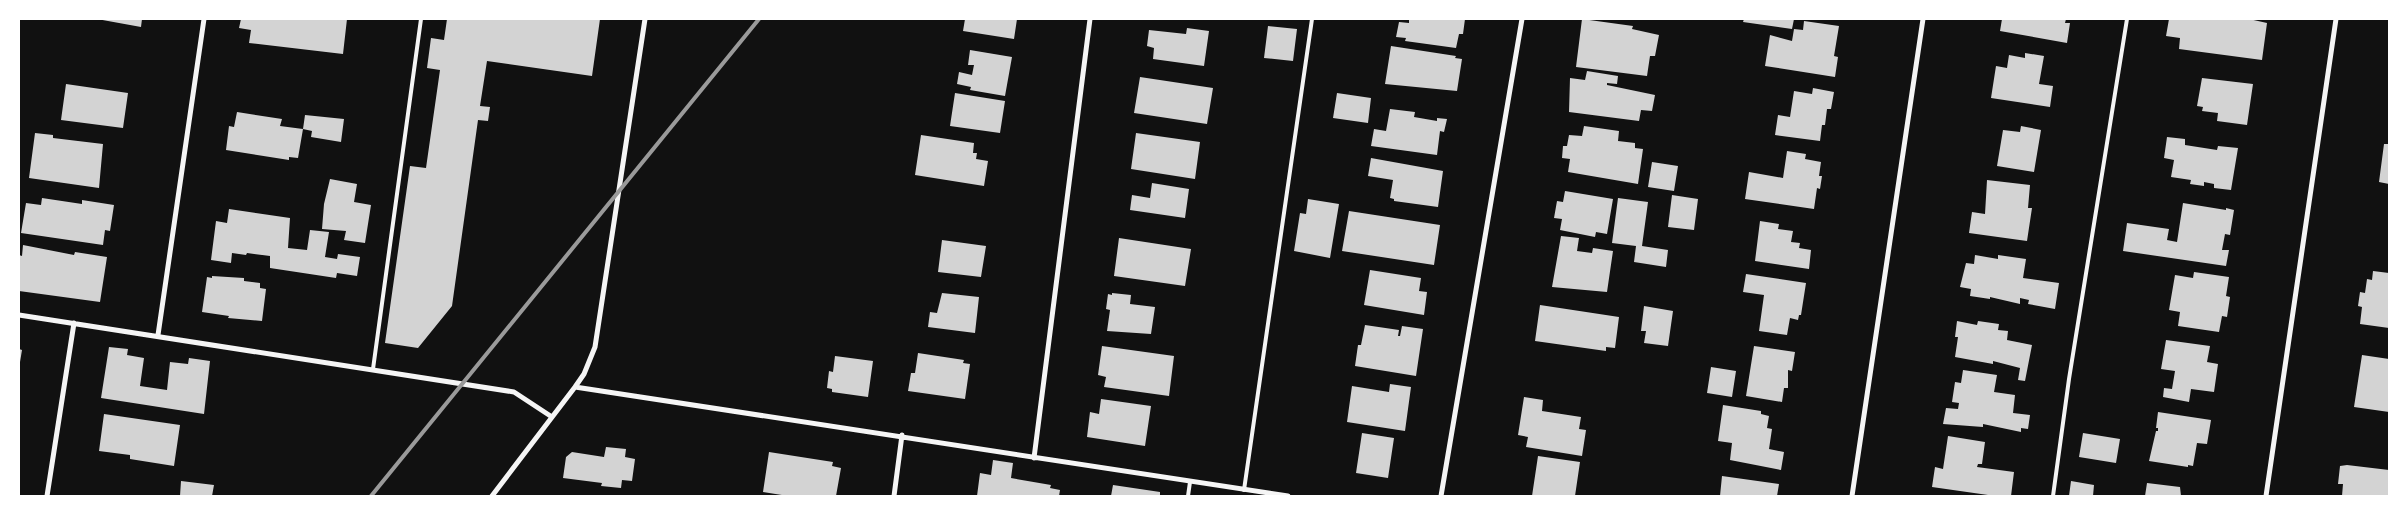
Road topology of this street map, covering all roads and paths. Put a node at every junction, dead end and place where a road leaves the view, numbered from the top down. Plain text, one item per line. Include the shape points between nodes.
1 (204, 19) edge
2 (421, 19) edge
3 (646, 19) edge
4 (1090, 19) edge
5 (1312, 19) edge
6 (1522, 19) edge
7 (1923, 19) edge
8 (2127, 19) edge
9 (2336, 19) edge
10 (19, 315) edge
11 (74, 323) junction
12 (158, 335) junction
13 (373, 369) junction
14 (575, 387) junction
15 (552, 417) junction
16 (902, 436) junction
17 (1034, 458) junction
18 (1190, 482) junction
19 (1244, 490) junction
20 (47, 496) edge
21 (492, 496) edge
22 (894, 496) edge
23 (1188, 496) edge
24 (1288, 496) edge
25 (1442, 496) edge
26 (1852, 496) edge
27 (2053, 496) edge
28 (2266, 496) edge

1 - 12 street
2 - 13 lane
3 - 14 street via 595,347
4 - 17 street
5 - 19 lane
6 - 25 street
7 - 26 street
8 - 27 lane
9 - 28 street
10 - 11 street
11 - 12 street
11 - 20 street
12 - 13 street
13 - 15 street via 514,392
14 - 15 street
14 - 16 street
15 - 21 street
16 - 17 street
16 - 22 street
17 - 18 street
18 - 19 street
18 - 23 lane
19 - 24 street

